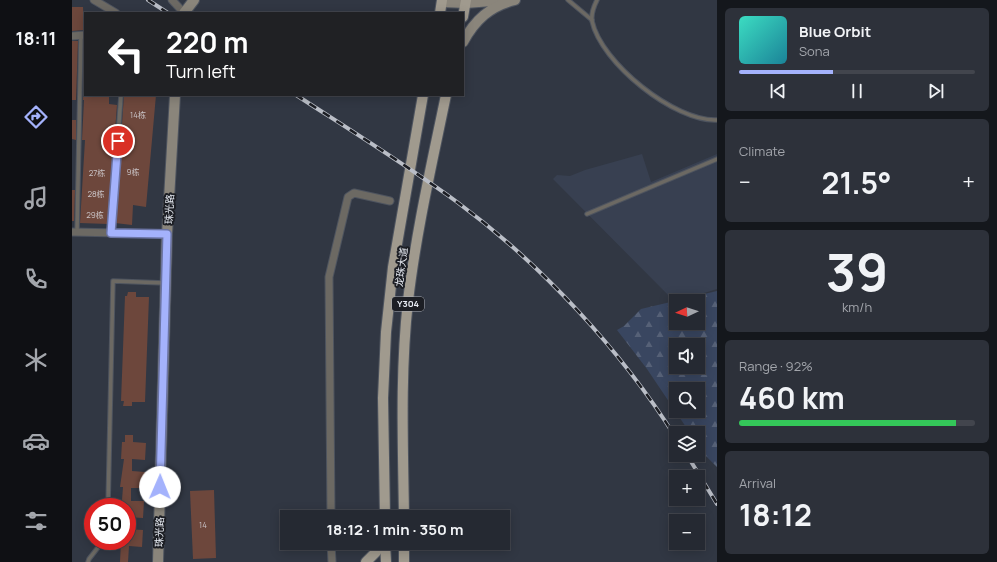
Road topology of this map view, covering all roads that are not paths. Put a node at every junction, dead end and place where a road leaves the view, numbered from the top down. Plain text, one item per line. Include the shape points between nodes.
1 (94, 0) edge
2 (172, 0) edge
3 (194, 0) edge
4 (509, 0) edge
5 (515, 0) edge
6 (568, 0) edge
7 (597, 0) edge
8 (444, 1) edge
9 (466, 2) edge
10 (114, 12) edge
11 (183, 12) edge
12 (185, 12) edge
13 (440, 12) edge
14 (464, 12) edge
15 (592, 20) junction
16 (83, 35) edge
17 (72, 36) edge
18 (464, 40) edge
19 (122, 96) edge
20 (175, 96) edge
21 (423, 96) edge
22 (446, 96) edge
23 (717, 120) edge
24 (717, 159) edge
25 (390, 201) dead end
26 (587, 214) dead end
27 (75, 232) edge
28 (111, 233) junction
29 (167, 234) junction
30 (166, 283) junction
31 (108, 498) edge
32 (331, 510) edge
33 (385, 510) edge
34 (404, 510) edge
35 (96, 550) edge
36 (331, 550) edge
37 (377, 550) edge
38 (385, 550) edge
39 (404, 550) edge
40 (88, 562) edge
41 (158, 562) edge
42 (332, 562) edge
43 (366, 562) edge
44 (386, 562) edge
45 (404, 562) edge

1 - 10 street
2 - 11 street
3 - 12 main road
4 - 9 main road
5 - 18 main road via 489,10 479,18
6 - 15 lane
7 - 15 lane
8 - 9 main road
8 - 13 main road
9 - 14 main road
15 - 23 lane via 598,36 617,64 649,93 686,113 705,120
16 - 17 street
16 - 27 lane
19 - 28 lane
20 - 29 main road, 珠光路
21 - 33 main road, 龙珠大道 via 394,261 386,332 383,398
22 - 34 main road, 龙珠大道 / Y304 via 417,238 408,302 402,398
24 - 26 lane
25 - 32 street via 354,193 348,197 329,277
27 - 28 street
28 - 29 street
29 - 30 main road, 珠光路
30 - 31 lane via 113,281
30 - 41 main road, 珠光路
35 - 40 lane
36 - 42 street
37 - 43 main road
38 - 44 main road
39 - 45 main road

